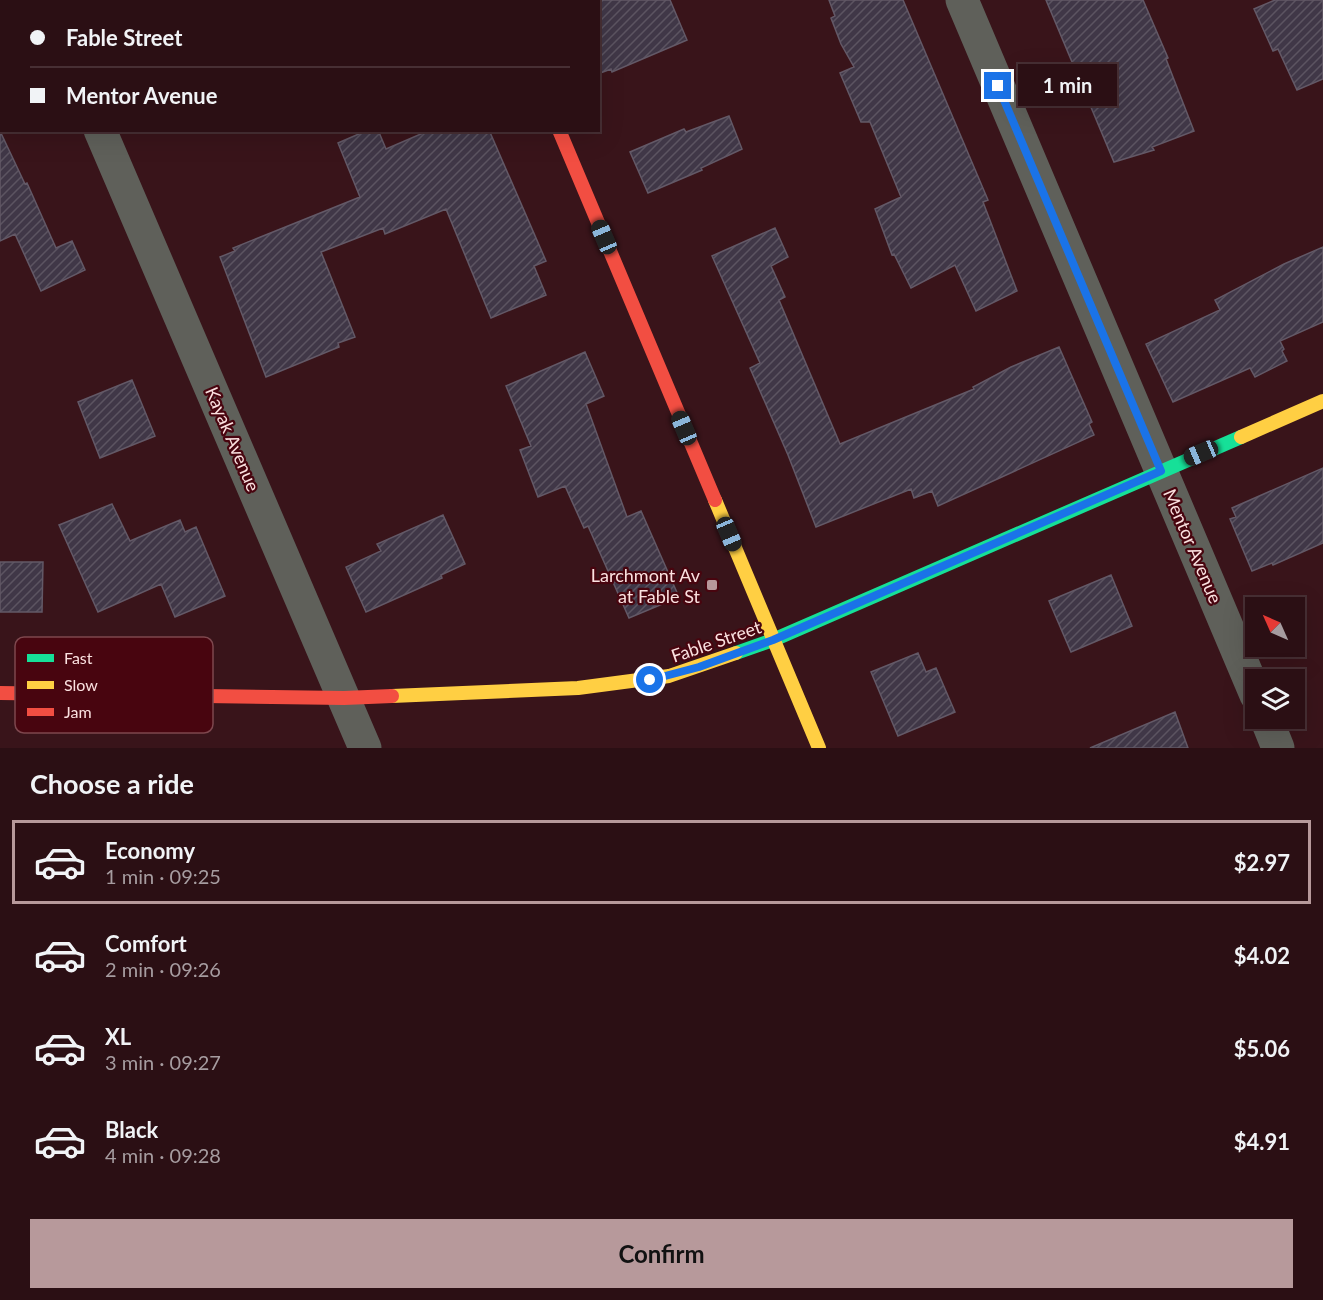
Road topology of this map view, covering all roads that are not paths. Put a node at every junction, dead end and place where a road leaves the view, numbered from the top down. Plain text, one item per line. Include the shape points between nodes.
1 (962, 0) edge
2 (101, 132) edge
3 (560, 132) edge
4 (1323, 401) edge
5 (1161, 471) junction
6 (773, 640) junction
7 (1245, 669) edge
8 (0, 693) edge
9 (15, 693) edge
10 (213, 696) edge
11 (344, 698) junction
12 (1270, 729) edge
13 (365, 748) edge
14 (819, 748) edge
15 (1278, 748) edge

1 - 5 street, Mentor Avenue
2 - 11 street, Kayak Avenue
3 - 6 street
4 - 5 street, Fable Street
5 - 6 street, Fable Street
5 - 7 street, Mentor Avenue
6 - 11 street, Fable Street via 699,667 630,683
6 - 14 street
8 - 9 street, Fable Street
10 - 11 street, Fable Street
11 - 13 street, Kayak Avenue
12 - 15 street

